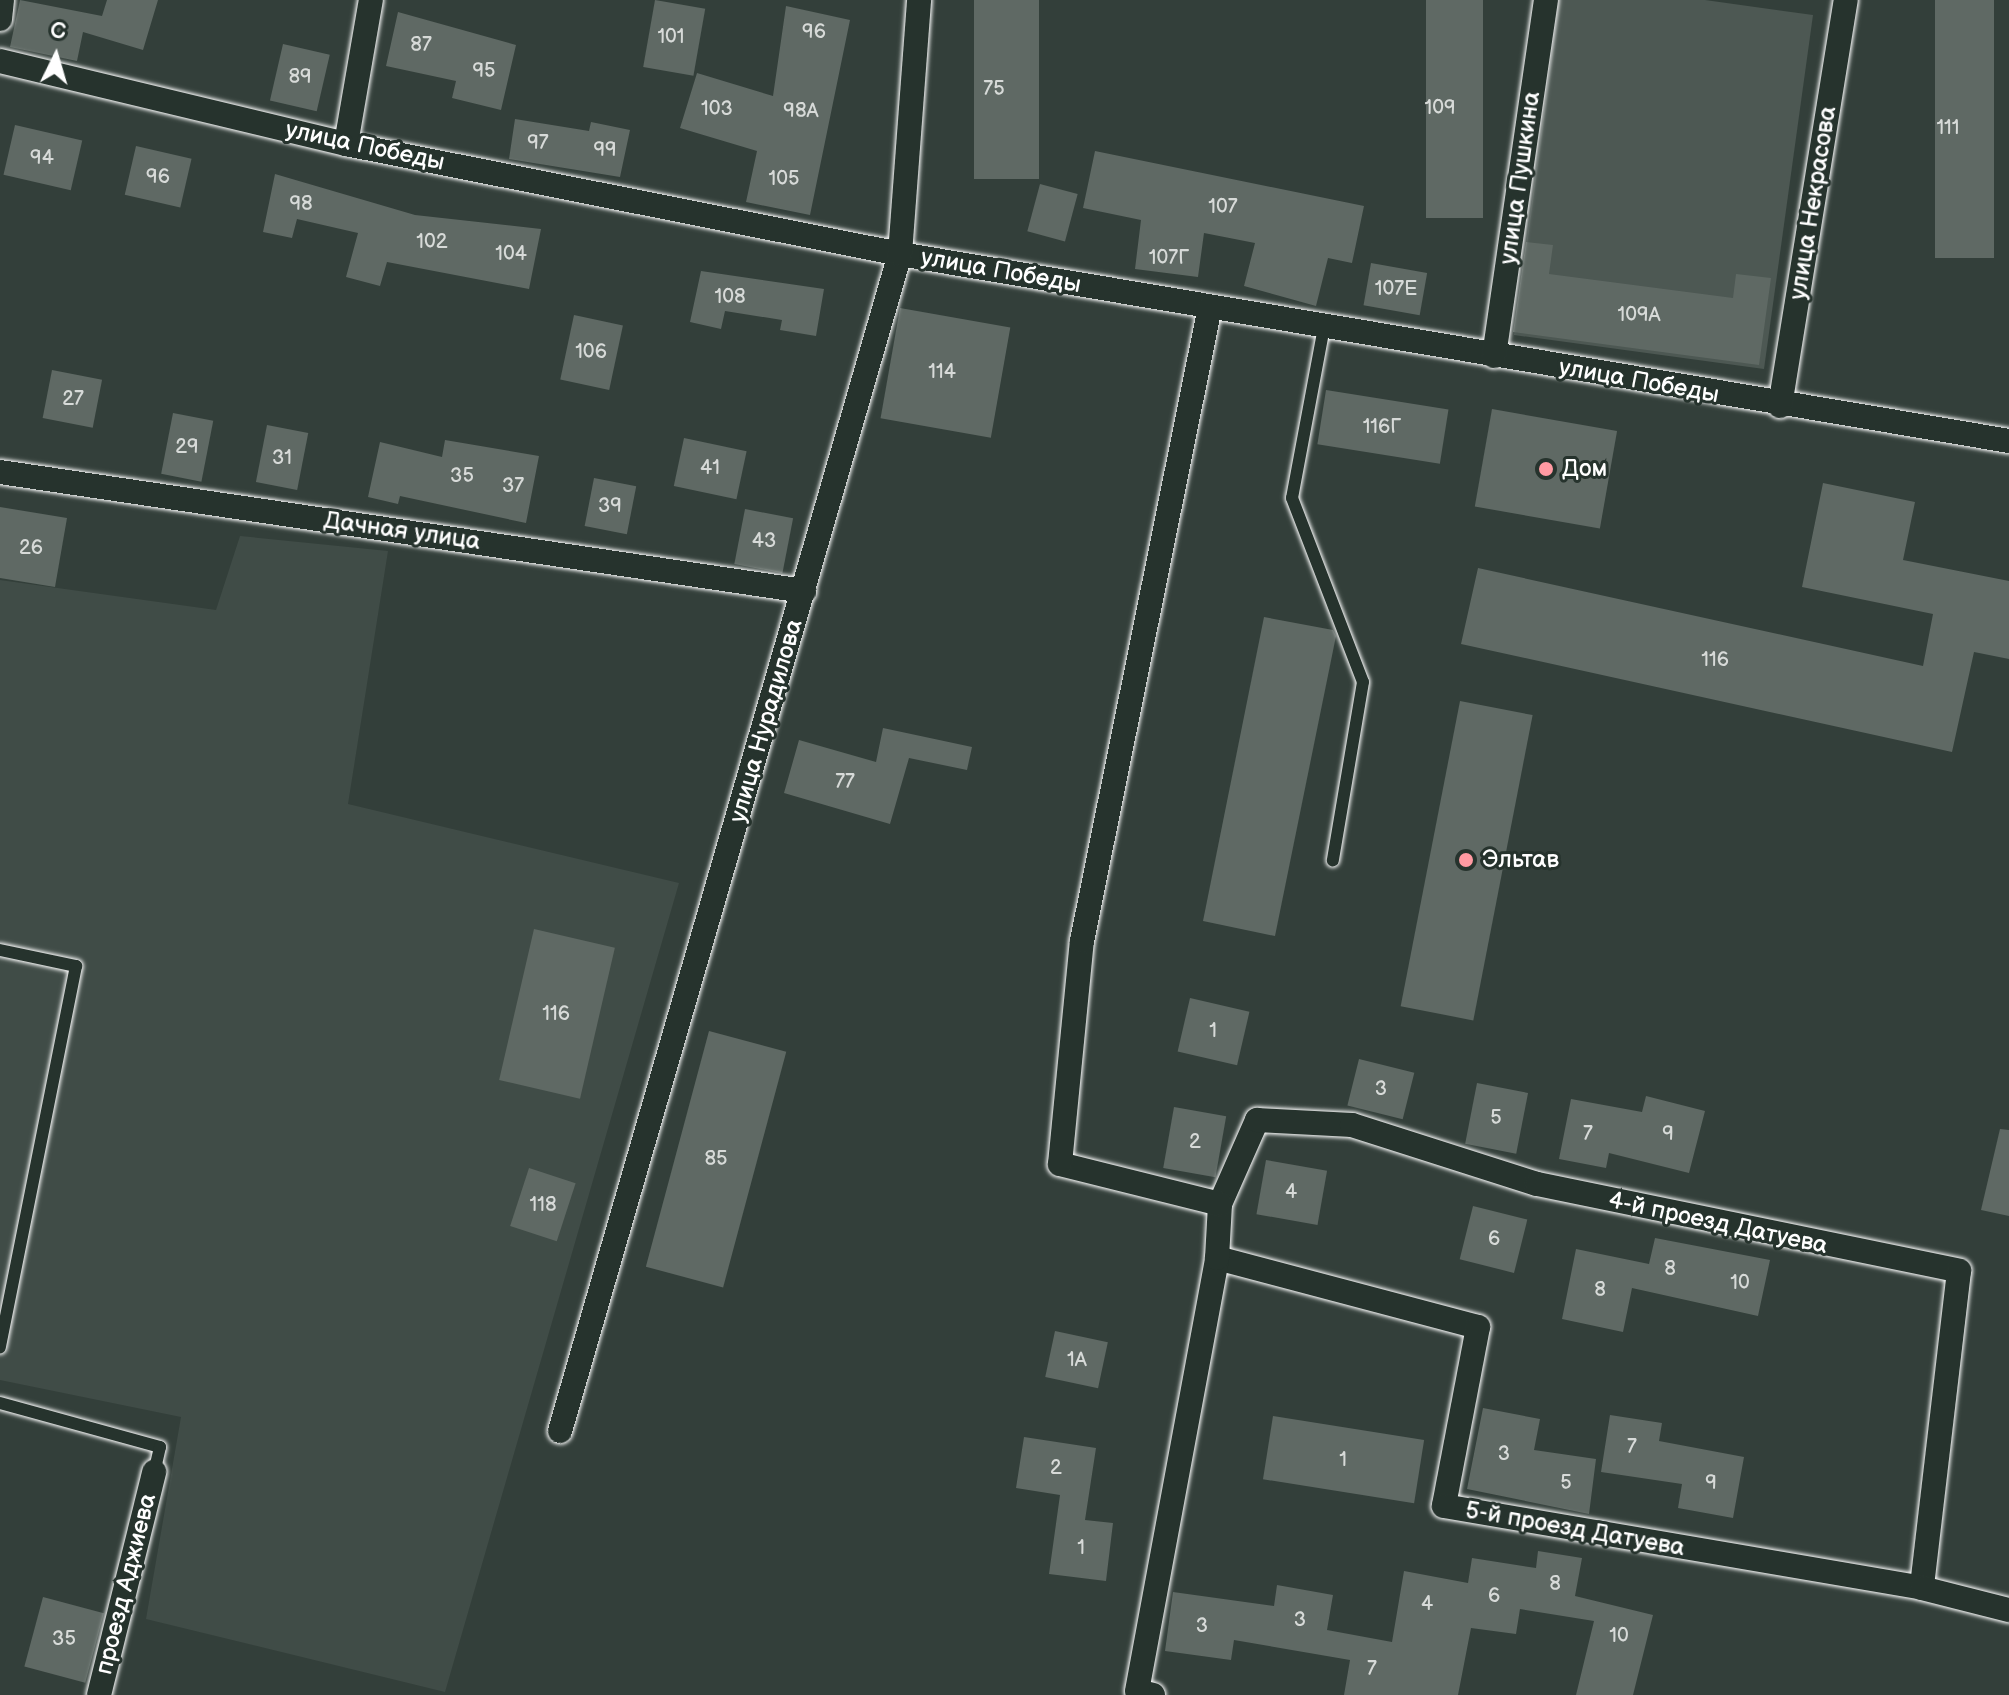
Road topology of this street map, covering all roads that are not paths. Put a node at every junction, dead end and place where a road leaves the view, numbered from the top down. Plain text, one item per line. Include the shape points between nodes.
1 (2, 0) edge
2 (371, 0) edge
3 (919, 0) edge
4 (1546, 0) edge
5 (1846, 0) edge
6 (0, 19) edge
7 (0, 61) edge
8 (346, 144) junction
9 (900, 254) junction
10 (1210, 307) junction
11 (1324, 327) junction
12 (1494, 356) junction
13 (1780, 406) junction
14 (2009, 441) edge
15 (0, 472) edge
16 (804, 591) junction
17 (1333, 860) dead end
18 (0, 950) edge
19 (1220, 1204) junction
20 (1217, 1258) junction
21 (0, 1348) edge
22 (0, 1403) edge
23 (560, 1431) dead end
24 (154, 1472) joint
25 (1922, 1588) junction
26 (2009, 1610) edge
27 (99, 1695) edge
28 (1153, 1695) edge

1 - 6 street
2 - 8 street
3 - 9 street, улица Нурадилова
4 - 12 street, улица Пушкина
5 - 13 street, улица Некрасова
7 - 8 street, улица Победы
8 - 9 street, улица Победы
9 - 10 street, улица Победы
9 - 16 street, улица Нурадилова
10 - 11 street, улица Победы
10 - 19 street via 1082,941 1060,1164
11 - 12 street, улица Победы
11 - 17 lane via 1292,498 1363,682
12 - 13 street, улица Победы
13 - 14 street, улица Победы
15 - 16 street, Дачная улица
16 - 23 street, улица Нурадилова
18 - 21 lane via 76,966
19 - 20 street
19 - 25 street, 4-й проезд Датуева via 1257,1120 1352,1125 1537,1184 1959,1271
20 - 25 street, 5-й проезд Датуева via 1478,1327 1444,1506
20 - 28 street via 1137,1691
22 - 24 lane via 160,1447
24 - 27 street, проезд Аджиева
25 - 26 street, 5-й проезд Датуева

